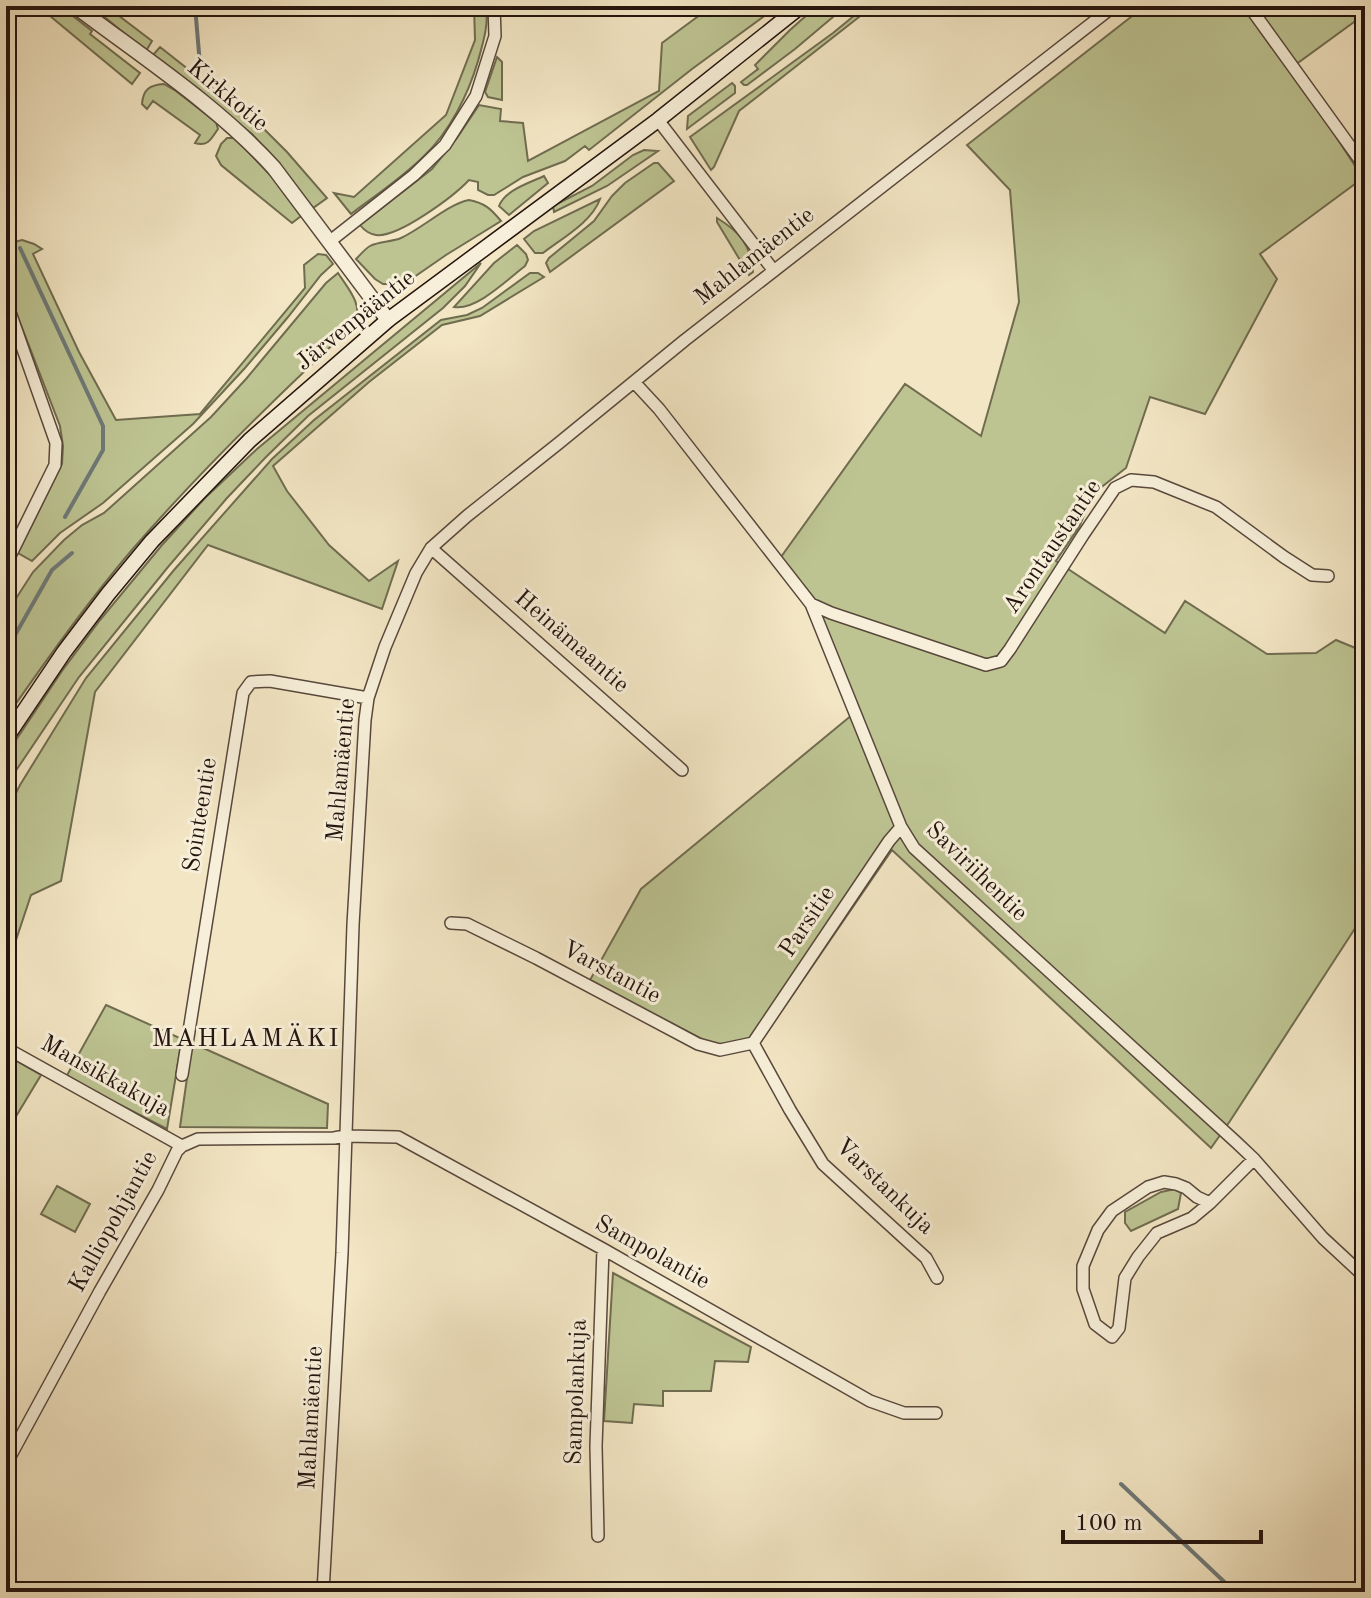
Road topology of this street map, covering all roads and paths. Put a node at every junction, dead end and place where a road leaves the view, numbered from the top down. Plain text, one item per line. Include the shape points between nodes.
1 (75, 6) edge
2 (494, 6) edge
3 (801, 6) edge
4 (1114, 6) edge
5 (1249, 6) edge
6 (658, 120) junction
7 (1365, 167) edge
8 (329, 242) junction
9 (774, 271) junction
10 (6, 301) edge
11 (388, 320) junction
12 (634, 382) junction
13 (431, 548) junction
14 (6, 564) edge
15 (1328, 576) dead end
16 (811, 604) junction
17 (368, 698) junction
18 (6, 738) edge
19 (682, 770) dead end
20 (901, 827) junction
21 (451, 923) dead end
22 (753, 1043) junction
23 (6, 1048) edge
24 (182, 1075) dead end
25 (345, 1136) junction
26 (182, 1146) junction
27 (1254, 1159) junction
28 (1210, 1203) junction
29 (603, 1249) junction
30 (1365, 1277) edge
31 (937, 1278) dead end
32 (936, 1413) dead end
33 (6, 1464) edge
34 (598, 1536) dead end
35 (6, 1589) edge
36 (12, 1592) edge
37 (323, 1592) edge

1 - 8 main road, Kirkkotie via 253,144
2 - 8 street via 495,36 476,96 445,145
3 - 6 main road, Järvenpääntie
4 - 9 street, Mahlamäentie
5 - 7 street
6 - 9 street
6 - 11 main road, Järvenpääntie
8 - 11 main road, Kirkkotie
9 - 12 street, Mahlamäentie
10 - 14 street via 56,443 55,465
11 - 18 main road, Järvenpääntie via 250,440 152,541 64,652
12 - 13 street, Mahlamäentie
12 - 16 street, Saviriihentie
13 - 17 street, Mahlamäentie via 416,573
13 - 19 street, Heinämaantie
15 - 16 street, Arontaustantie via 1312,575 1216,507 1154,482 1131,480 1115,488 1001,661 986,665
16 - 20 street, Saviriihentie
17 - 24 street, Sointeentie via 270,681 251,682 243,693
17 - 25 street, Mahlamäentie
20 - 22 street, Parsitie
20 - 27 street, Saviriihentie via 914,848
21 - 22 street, Varstantie via 467,924 698,1044 720,1050
22 - 31 street, Varstankuja via 823,1164 926,1258
23 - 26 street, Mansikkakuja
25 - 26 street, Kalliopohjantie via 198,1139
25 - 29 street, Sampolantie via 398,1137
25 - 37 street, Mahlamäentie
26 - 33 street, Kalliopohjantie
27 - 28 street
27 - 30 street, Saviriihentie
28 - 28 street via 1164,1182 1112,1211 1083,1266 1083,1289 1095,1324 1112,1337 1119,1328 1125,1278 1138,1257 1157,1233 1192,1218
29 - 32 street, Sampolantie via 870,1401 904,1413
29 - 34 street, Sampolankuja
35 - 36 street

